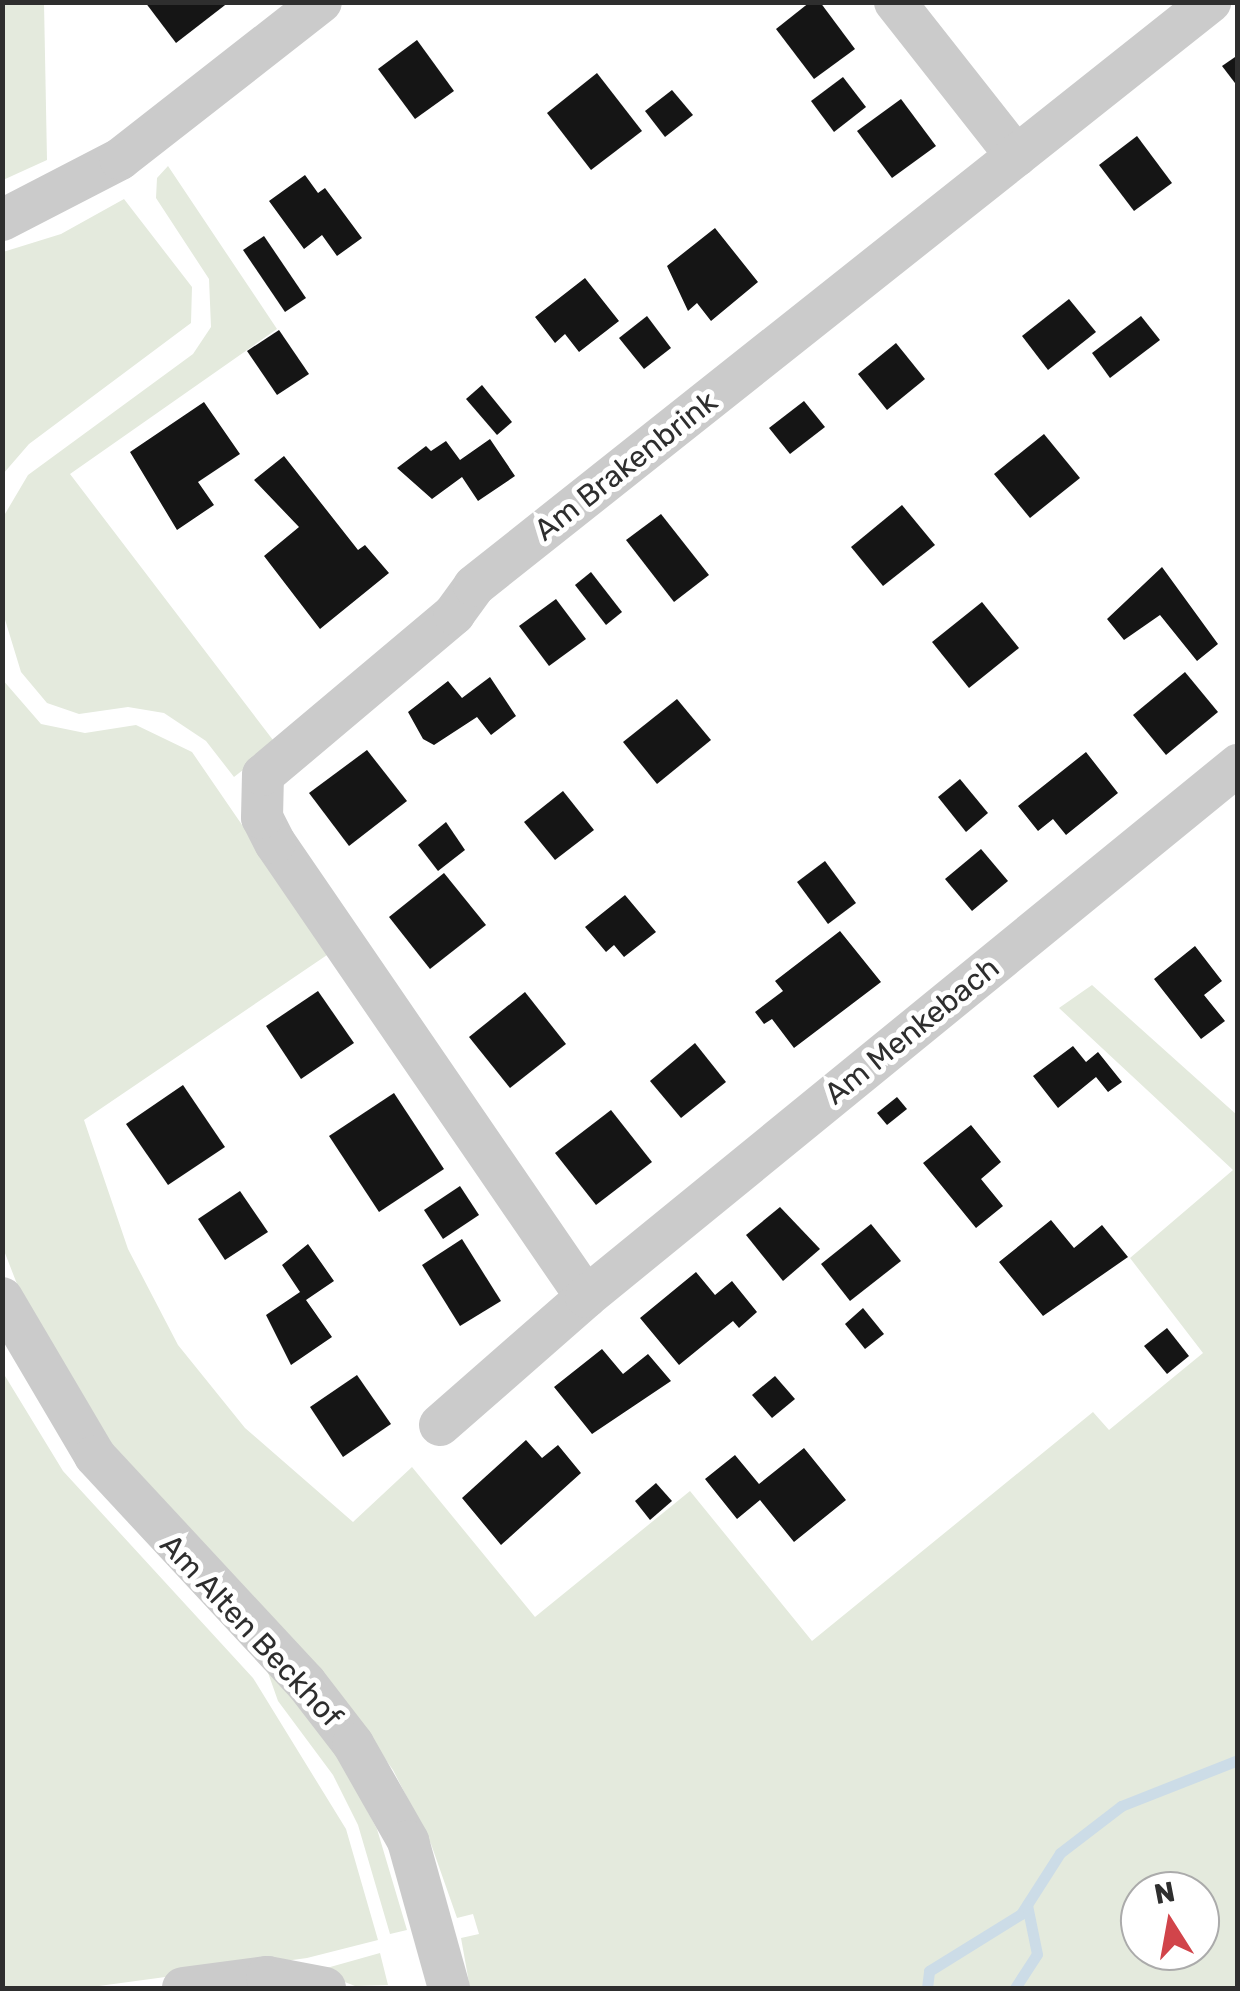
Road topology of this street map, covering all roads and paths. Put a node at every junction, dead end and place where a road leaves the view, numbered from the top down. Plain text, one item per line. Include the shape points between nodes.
1 (321, 2) edge
2 (895, 2) edge
3 (1210, 2) edge
4 (1016, 156) junction
5 (2, 220) edge
6 (1238, 766) edge
7 (586, 1297) junction
8 (2, 1298) edge
9 (440, 1426) dead end
10 (183, 1988) edge
11 (325, 1988) edge
12 (449, 1988) edge

1 - 5 street via 120,159
2 - 4 street
3 - 4 street, Am Brakenbrink
4 - 7 street, Am Brakenbrink via 474,586 454,614 278,758 258,794 275,843
6 - 7 street, Am Menkebach
7 - 9 street, Am Menkebach
8 - 12 street, Am Alten Beckhof via 94,1456 306,1683 352,1744 408,1841
10 - 11 street via 267,1977

